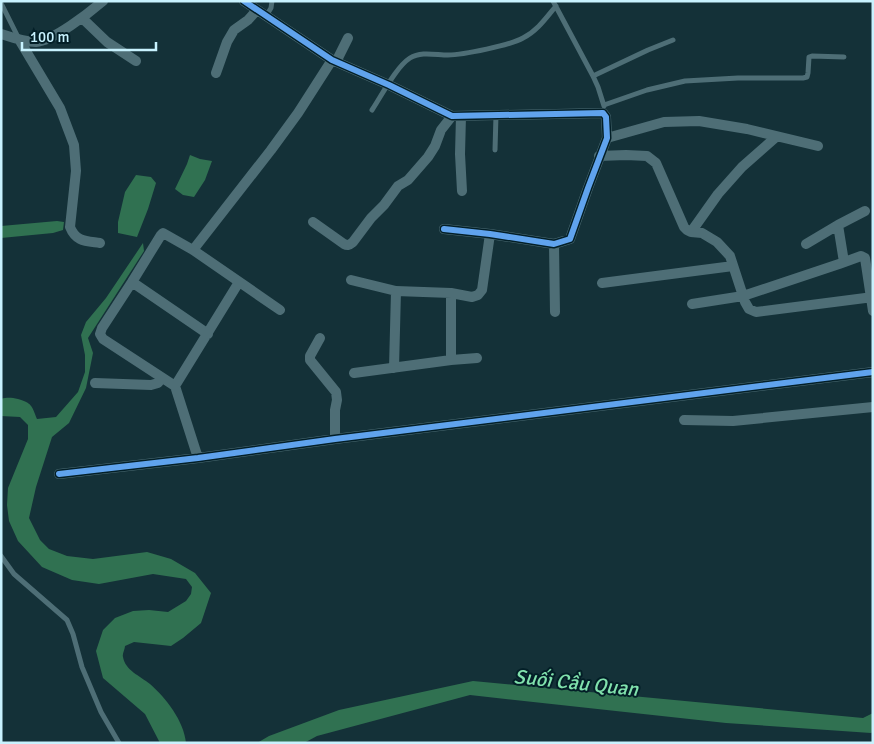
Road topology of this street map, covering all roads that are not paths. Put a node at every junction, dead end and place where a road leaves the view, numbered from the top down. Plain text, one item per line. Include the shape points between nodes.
1 (103, 1) edge
2 (245, 1) edge
3 (272, 1) edge
4 (1, 3) edge
5 (555, 4) edge
6 (257, 10) junction
7 (266, 16) junction
8 (82, 18) junction
9 (1, 34) edge
10 (348, 38) dead end
11 (674, 40) dead end
12 (20, 41) junction
13 (844, 57) dead end
14 (136, 61) dead end
15 (334, 61) junction
16 (216, 73) dead end
17 (593, 76) junction
18 (389, 85) junction
19 (603, 109) junction
20 (372, 110) dead end
21 (496, 115) junction
22 (456, 116) junction
23 (776, 137) junction
24 (607, 138) junction
25 (818, 146) dead end
26 (495, 150) dead end
27 (599, 156) junction
28 (462, 191) dead end
29 (865, 211) dead end
30 (313, 222) dead end
31 (838, 225) junction
32 (444, 229) dead end
33 (691, 232) junction
34 (490, 234) junction
35 (100, 243) dead end
36 (554, 244) junction
37 (806, 244) dead end
38 (193, 250) junction
39 (844, 262) junction
40 (733, 266) junction
41 (352, 280) dead end
42 (132, 282) junction
43 (239, 282) junction
44 (602, 283) dead end
45 (396, 291) junction
46 (450, 293) junction
47 (742, 296) junction
48 (871, 297) edge
49 (692, 304) dead end
50 (280, 310) dead end
51 (873, 311) edge
52 (554, 312) dead end
53 (208, 334) junction
54 (320, 338) dead end
55 (478, 358) dead end
56 (451, 360) junction
57 (394, 368) junction
58 (873, 372) edge
59 (354, 373) dead end
60 (162, 378) junction
61 (95, 383) dead end
62 (175, 386) junction
63 (873, 407) edge
64 (684, 420) dead end
65 (335, 439) junction
66 (198, 458) junction
67 (59, 474) dead end
68 (1, 556) edge
69 (119, 743) edge

1 - 8 street
2 - 6 street
3 - 7 lane
4 - 12 lane
5 - 17 lane
5 - 18 lane via 539,26 522,39 454,54 419,54 399,68
6 - 7 street
6 - 16 street via 234,30
7 - 15 street
8 - 12 street via 48,39
8 - 14 street via 107,42
9 - 12 street
10 - 15 street
11 - 17 lane
12 - 35 street via 60,108 74,145 76,171 70,228 76,238
13 - 19 lane via 809,57 807,77 803,78 685,81 647,90
15 - 18 street
15 - 38 street via 271,150
17 - 19 lane
18 - 20 lane
18 - 22 street
19 - 21 street
19 - 24 street
21 - 22 street
21 - 26 lane
22 - 28 street
22 - 30 street via 440,130 428,156 408,180 398,186 349,245
23 - 24 street via 699,121 664,122
23 - 25 street
23 - 33 street via 742,167
24 - 27 street
27 - 33 street via 647,156 656,163 684,227
27 - 36 street via 570,239
29 - 31 street
31 - 37 street
31 - 39 street
32 - 34 street
33 - 40 street via 702,233 717,242 730,256
34 - 36 street
34 - 46 street via 482,290 472,297
36 - 52 street
38 - 42 street via 161,234
38 - 43 street
39 - 47 street
39 - 48 street via 861,256 865,258
40 - 44 street
40 - 47 street
41 - 45 street
42 - 53 street
42 - 60 street via 100,334
43 - 50 street
43 - 53 street
45 - 46 street
45 - 57 street
46 - 56 street
47 - 48 street via 749,309 756,312
47 - 49 street
48 - 51 street
53 - 62 street
54 - 65 street via 310,360 336,392
55 - 56 street
56 - 57 street
57 - 59 street
58 - 65 street
60 - 61 street via 152,386
60 - 62 street
62 - 66 street
63 - 64 street via 733,421
65 - 66 street
66 - 67 street
68 - 69 lane via 14,574 67,620 82,668

